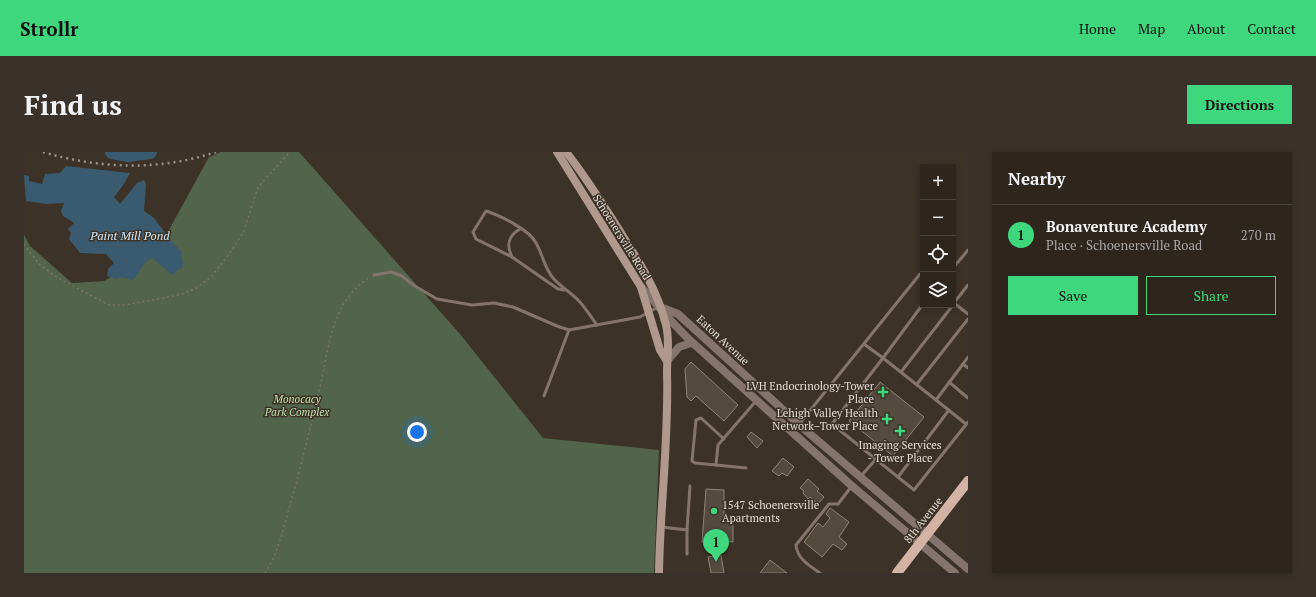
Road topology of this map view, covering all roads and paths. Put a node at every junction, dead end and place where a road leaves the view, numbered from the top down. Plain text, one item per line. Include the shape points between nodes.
1 (290, 152) edge
2 (557, 152) edge
3 (566, 152) edge
4 (520, 229) junction
5 (24, 244) edge
6 (968, 250) edge
7 (967, 255) edge
8 (512, 257) junction
9 (956, 265) edge
10 (920, 274) edge
11 (374, 275) joint
12 (968, 285) edge
13 (641, 287) junction
14 (564, 290) junction
15 (956, 299) edge
16 (956, 305) edge
17 (660, 307) junction
18 (920, 308) edge
19 (949, 308) edge
20 (648, 312) junction
21 (968, 314) edge
22 (968, 319) edge
23 (597, 325) junction
24 (569, 330) junction
25 (694, 344) junction
26 (864, 344) junction
27 (968, 357) edge
28 (883, 358) junction
29 (667, 362) junction
30 (963, 364) junction
31 (968, 368) edge
32 (901, 372) junction
33 (949, 382) junction
34 (917, 384) junction
35 (544, 396) dead end
36 (968, 398) edge
37 (757, 400) junction
38 (936, 400) junction
39 (949, 410) junction
40 (967, 423) edge
41 (799, 424) junction
42 (724, 438) junction
43 (876, 460) junction
44 (716, 465) junction
45 (746, 468) dead end
46 (860, 477) junction
47 (898, 477) junction
48 (968, 481) edge
49 (690, 486) dead end
50 (852, 486) junction
51 (660, 527) junction
52 (687, 530) junction
53 (927, 535) junction
54 (920, 544) junction
55 (687, 554) dead end
56 (968, 568) edge
57 (265, 573) edge
58 (659, 573) edge
59 (820, 573) edge
60 (897, 573) edge
61 (955, 573) edge

1 - 5 path via 258,187 243,233 230,253 210,277 195,289 179,295 124,305 109,305 58,278 39,264
2 - 13 main road, Schoenersville Road
3 - 17 main road, Schoenersville Road via 584,174 650,280
4 - 8 lane via 509,238 508,246
4 - 8 lane via 497,214 486,211 473,232 476,239
4 - 14 lane via 529,233 536,242 543,263
6 - 7 lane
7 - 9 lane
8 - 14 lane via 558,289
10 - 26 lane
11 - 24 lane via 391,272 402,276 437,299 513,307
11 - 57 path via 359,284 349,296 330,330 307,445 278,550
12 - 15 lane
13 - 17 street, Eaton Avenue
13 - 20 main road, Schoenersville Road
14 - 23 lane via 579,301
16 - 21 lane
17 - 20 lane
17 - 25 street, Eaton Avenue
17 - 29 main road, Schoenersville Road via 668,338
17 - 41 street, Eaton Avenue via 678,314
18 - 28 lane
19 - 32 lane
20 - 23 lane via 640,317
20 - 29 main road, Schoenersville Road via 660,350
22 - 34 lane
23 - 24 lane
24 - 35 lane
25 - 29 street via 679,347
25 - 37 street, Eaton Avenue
26 - 28 lane
26 - 41 lane
27 - 30 lane
28 - 32 lane
28 - 43 lane via 832,424
29 - 51 main road, Schoenersville Road via 668,432
30 - 31 lane
30 - 33 lane
32 - 34 lane
33 - 36 lane
33 - 38 lane
34 - 38 lane
37 - 42 lane
37 - 50 street, Eaton Avenue
38 - 39 lane
39 - 40 lane
39 - 47 lane
40 - 47 lane via 914,490
41 - 46 street, Eaton Avenue
42 - 44 lane via 718,445
42 - 44 lane via 701,418 696,420 692,461
43 - 46 lane
43 - 47 lane
44 - 45 lane
46 - 53 street, Eaton Avenue
48 - 53 main road, 8th Avenue
49 - 52 lane
50 - 54 street, Eaton Avenue
50 - 59 lane via 838,504 829,504 796,545 796,551 804,561
51 - 52 lane
51 - 58 main road, Schoenersville Road
52 - 55 lane
53 - 54 main road, 8th Avenue
53 - 56 street, Eaton Avenue
54 - 60 main road, 8th Avenue
54 - 61 street, Eaton Avenue

